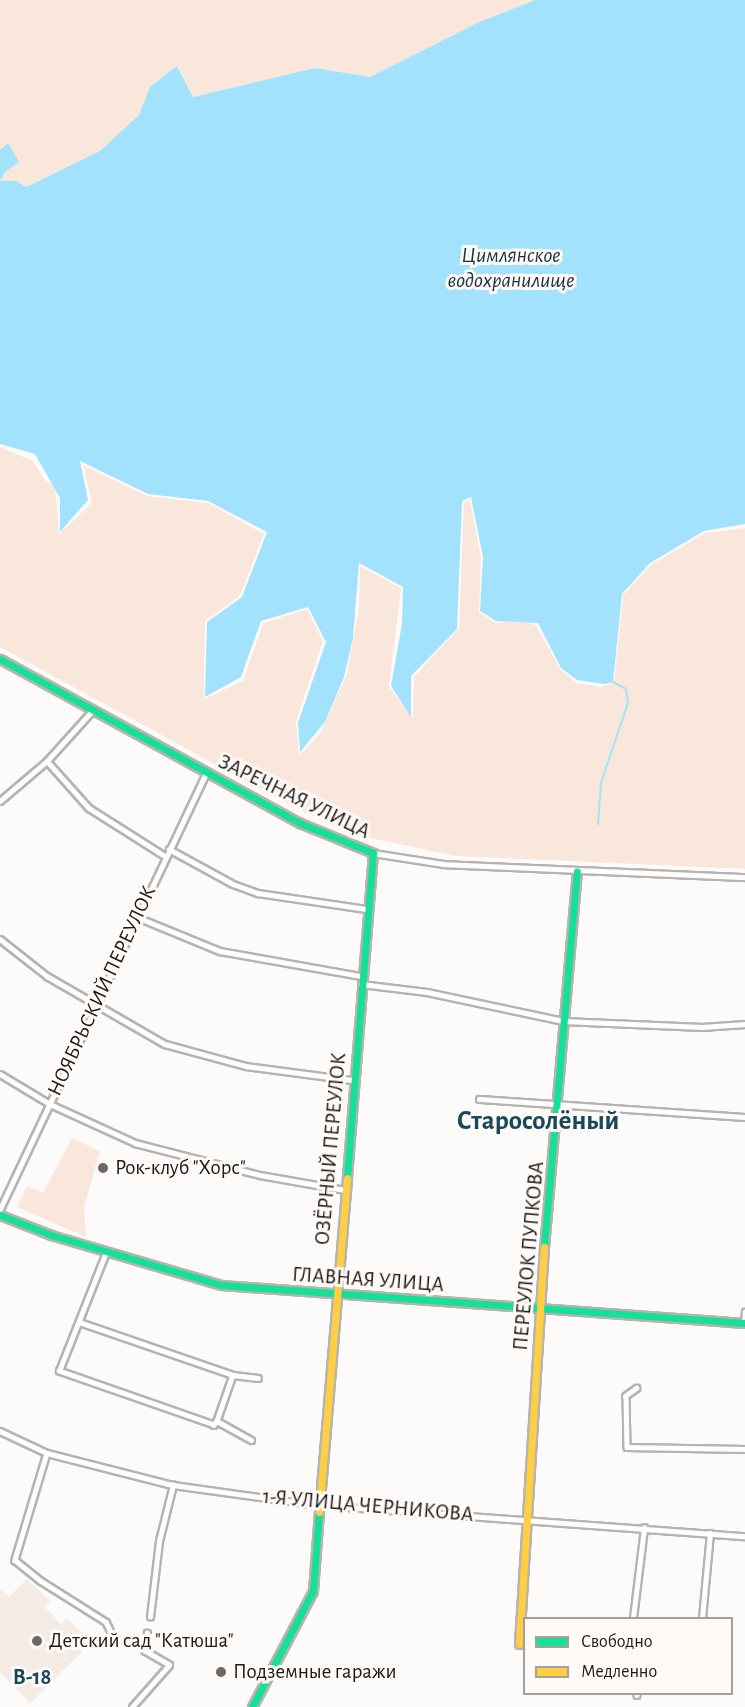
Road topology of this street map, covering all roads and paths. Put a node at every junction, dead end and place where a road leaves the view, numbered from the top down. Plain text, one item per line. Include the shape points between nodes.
1 (0, 659) edge
2 (93, 710) junction
3 (47, 761) junction
4 (206, 773) junction
5 (0, 801) edge
6 (168, 849) junction
7 (373, 853) junction
8 (165, 856) junction
9 (577, 871) junction
10 (745, 877) edge
11 (366, 909) junction
12 (137, 917) junction
13 (0, 939) edge
14 (361, 980) junction
15 (96, 1005) junction
16 (563, 1021) junction
17 (745, 1024) edge
18 (0, 1074) edge
19 (353, 1080) junction
20 (479, 1099) dead end
21 (50, 1104) junction
22 (557, 1104) junction
23 (745, 1117) edge
24 (345, 1190) junction
25 (0, 1209) edge
26 (0, 1215) edge
27 (106, 1252) junction
28 (334, 1296) junction
29 (540, 1310) junction
30 (745, 1312) edge
31 (79, 1322) junction
32 (745, 1323) edge
33 (233, 1375) junction
34 (258, 1378) dead end
35 (637, 1388) dead end
36 (215, 1423) junction
37 (0, 1431) edge
38 (250, 1440) dead end
39 (745, 1449) edge
40 (47, 1453) junction
41 (173, 1485) junction
42 (318, 1505) junction
43 (528, 1518) junction
44 (644, 1528) junction
45 (710, 1533) junction
46 (745, 1536) edge
47 (150, 1617) dead end
48 (633, 1617) edge
49 (702, 1617) edge
50 (110, 1630) dead end
51 (147, 1633) dead end
52 (519, 1644) dead end
53 (132, 1707) edge
54 (254, 1707) edge

1 - 2 street, ЗАРЕЧНАЯ УЛИЦА
2 - 3 street
2 - 4 street, ЗАРЕЧНАЯ УЛИЦА
3 - 5 street
3 - 8 street via 89,808
4 - 6 street, НОЯБРЬСКИЙ ПЕРЕУЛОК
4 - 7 street, ЗАРЕЧНАЯ УЛИЦА via 300,823
6 - 8 street, НОЯБРЬСКИЙ ПЕРЕУЛОК
6 - 11 street via 258,893
7 - 9 street, ЗАРЕЧНАЯ УЛИЦА via 443,864
7 - 11 street, ОЗЁРНЫЙ ПЕРЕУЛОК
8 - 12 street, НОЯБРЬСКИЙ ПЕРЕУЛОК
9 - 10 street, ЗАРЕЧНАЯ УЛИЦА
9 - 16 street, ПЕРЕУЛОК ПУПКОВА
11 - 14 street, ОЗЁРНЫЙ ПЕРЕУЛОК
12 - 14 street via 220,951
12 - 15 street, НОЯБРЬСКИЙ ПЕРЕУЛОК
13 - 15 street via 47,975
14 - 16 street
14 - 19 street, ОЗЁРНЫЙ ПЕРЕУЛОК
15 - 19 street via 165,1044 304,1075
15 - 21 street, НОЯБРЬСКИЙ ПЕРЕУЛОК
16 - 17 street via 702,1027
16 - 22 street, ПЕРЕУЛОК ПУПКОВА
18 - 21 street
19 - 24 street, ОЗЁРНЫЙ ПЕРЕУЛОК
20 - 22 street
21 - 24 street via 135,1143 260,1175
21 - 25 street, НОЯБРЬСКИЙ ПЕРЕУЛОК
22 - 23 street
22 - 29 street, ПЕРЕУЛОК ПУПКОВА
24 - 28 street, ОЗЁРНЫЙ ПЕРЕУЛОК
26 - 27 street, ГЛАВНАЯ УЛИЦА
27 - 28 street, ГЛАВНАЯ УЛИЦА via 221,1285
27 - 31 street
28 - 29 street, ГЛАВНАЯ УЛИЦА
28 - 42 street, ОЗЁРНЫЙ ПЕРЕУЛОК
29 - 32 street, ГЛАВНАЯ УЛИЦА
29 - 43 street, ПЕРЕУЛОК ПУПКОВА
30 - 32 street
31 - 33 street
31 - 36 street via 59,1371
33 - 34 street
33 - 36 street
35 - 39 street via 626,1396 627,1447
36 - 38 street
37 - 40 street, 1-Я УЛИЦА ЧЕРНИКОВА
40 - 41 street, 1-Я УЛИЦА ЧЕРНИКОВА
40 - 50 street via 15,1560 40,1581 106,1622
41 - 42 street, 1-Я УЛИЦА ЧЕРНИКОВА
41 - 47 street via 159,1541
42 - 43 street, 1-Я УЛИЦА ЧЕРНИКОВА
42 - 54 street, ОЗЁРНЫЙ ПЕРЕУЛОК via 313,1591
43 - 44 street, 1-Я УЛИЦА ЧЕРНИКОВА
43 - 52 street, ПЕРЕУЛОК ПУПКОВА
44 - 45 street, 1-Я УЛИЦА ЧЕРНИКОВА
44 - 48 street
45 - 46 street, 1-Я УЛИЦА ЧЕРНИКОВА
45 - 49 street
51 - 53 street via 145,1651 169,1665

